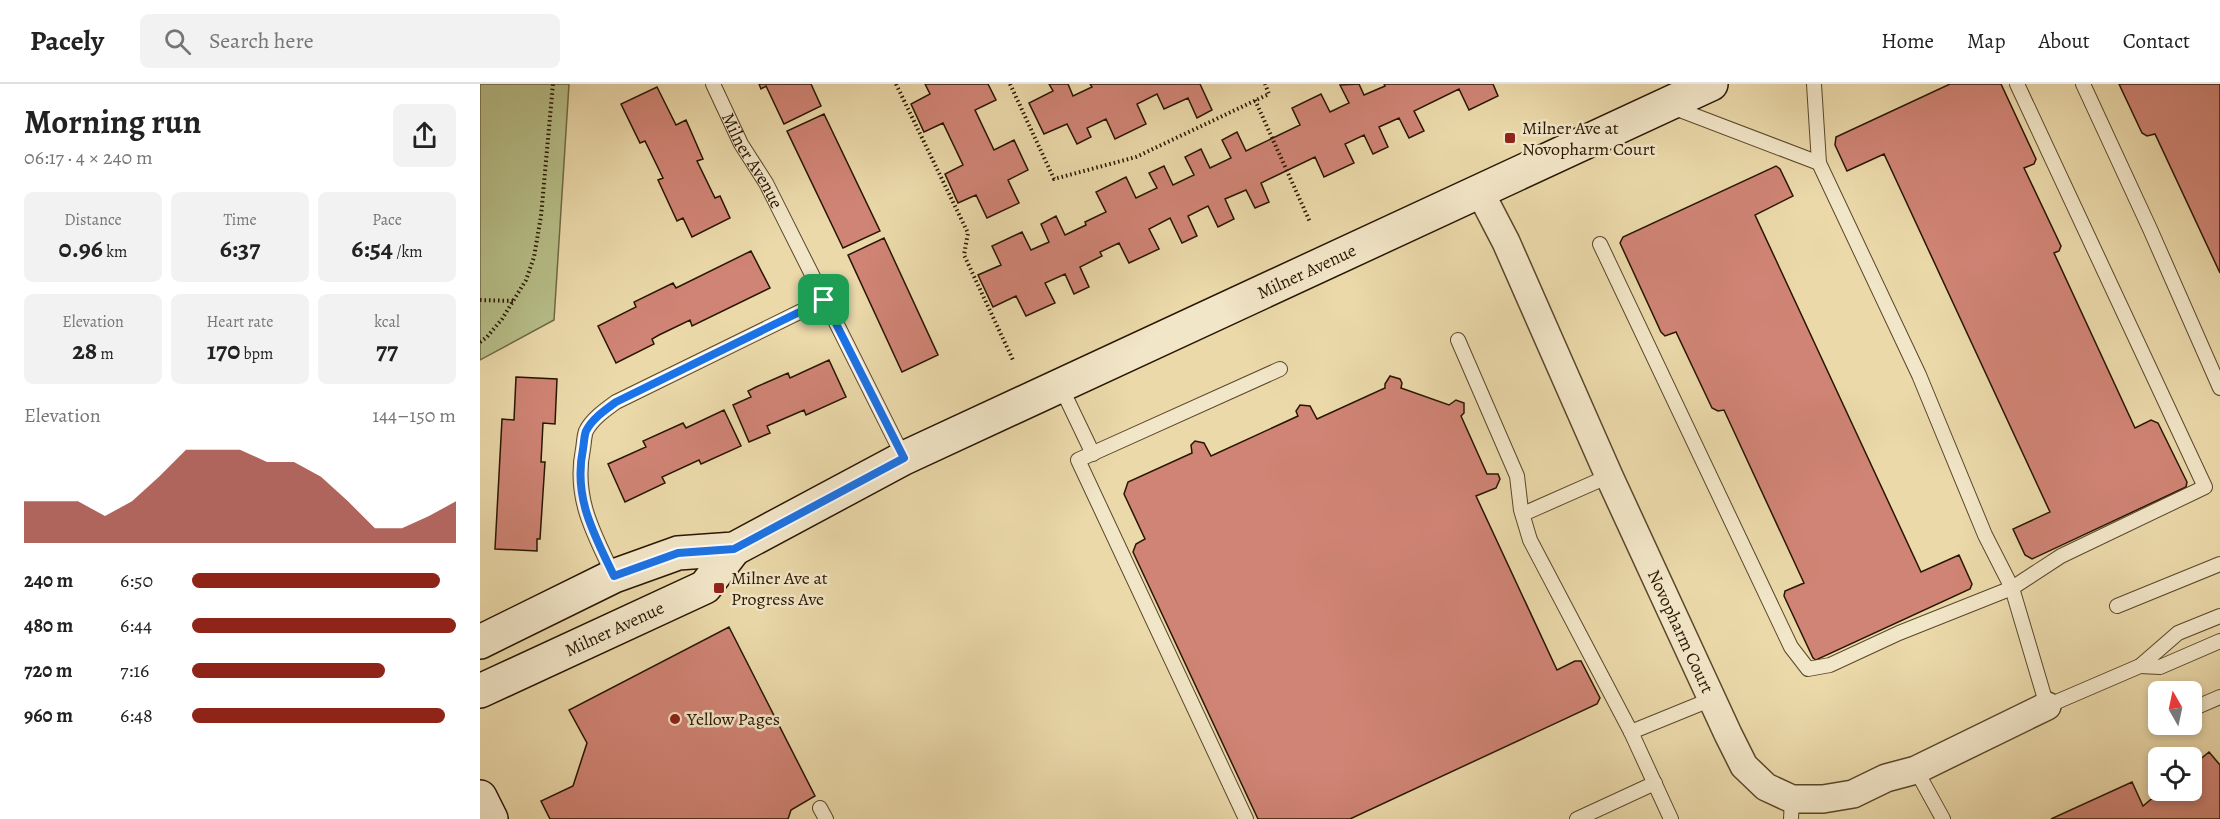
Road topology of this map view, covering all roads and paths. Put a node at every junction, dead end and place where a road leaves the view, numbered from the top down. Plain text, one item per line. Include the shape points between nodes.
1 (553, 84) edge
2 (713, 84) edge
3 (896, 84) edge
4 (1010, 84) edge
5 (1265, 84) edge
6 (1711, 84) edge
7 (1814, 84) edge
8 (2017, 84) edge
9 (2083, 84) edge
10 (1255, 100) junction
11 (1667, 105) junction
12 (1819, 164) junction
13 (1480, 192) junction
14 (1310, 222) dead end
15 (1599, 244) dead end
16 (480, 300) edge
17 (824, 300) junction
18 (513, 301) junction
19 (1458, 340) dead end
20 (480, 342) edge
21 (1012, 360) dead end
22 (1280, 369) dead end
23 (1060, 385) junction
24 (2220, 388) edge
25 (1093, 454) junction
26 (904, 458) junction
27 (1609, 476) junction
28 (1523, 514) junction
29 (734, 549) junction
30 (2220, 564) edge
31 (614, 576) junction
32 (2012, 588) junction
33 (2117, 606) dead end
34 (2220, 616) edge
35 (2220, 641) edge
36 (480, 642) edge
37 (2140, 666) junction
38 (480, 691) edge
39 (2220, 697) edge
40 (1712, 699) junction
41 (2202, 705) edge
42 (2047, 706) junction
43 (1631, 732) junction
44 (1916, 770) junction
45 (1655, 783) junction
46 (480, 797) edge
47 (1791, 809) edge
48 (491, 819) edge
49 (1246, 819) edge
50 (1578, 819) edge
51 (1671, 819) edge
52 (1943, 819) edge

1 - 18 path via 542,216 534,257
2 - 17 lane, Milner Avenue
3 - 21 path via 968,233 964,255
4 - 10 path via 1054,179 1136,157
5 - 10 path via 1269,94
6 - 11 main road, Milner Avenue
7 - 12 lane
8 - 32 lane via 2205,487 2061,556
9 - 24 lane
10 - 14 path
11 - 12 lane
11 - 13 main road, Milner Avenue
12 - 32 lane via 1919,375 1985,535
13 - 23 main road, Milner Avenue
13 - 27 street, Novopharm Court
15 - 32 lane via 1791,646 1808,669 1830,665
16 - 18 path
17 - 26 lane, Milner Avenue
17 - 31 lane via 616,402 586,431 579,466 580,494
18 - 20 path
19 - 28 lane via 1517,476
22 - 25 lane
23 - 25 lane
23 - 26 main road, Milner Avenue
25 - 49 lane via 1078,460
26 - 29 main road, Milner Avenue
27 - 28 lane
27 - 40 street, Novopharm Court
28 - 43 lane via 1530,540
29 - 31 main road, Milner Avenue via 678,553
29 - 38 main road, Milner Avenue via 705,587
30 - 33 lane
31 - 36 main road, Milner Avenue
32 - 42 lane
34 - 37 lane via 2178,633
35 - 37 lane via 2160,667
37 - 42 lane
39 - 41 lane
40 - 43 lane
40 - 47 street, Novopharm Court via 1744,766
42 - 44 street, Novopharm Court
43 - 45 lane
44 - 47 street, Novopharm Court via 1886,778 1853,794
44 - 52 lane
45 - 50 lane
45 - 51 lane
46 - 48 main road

